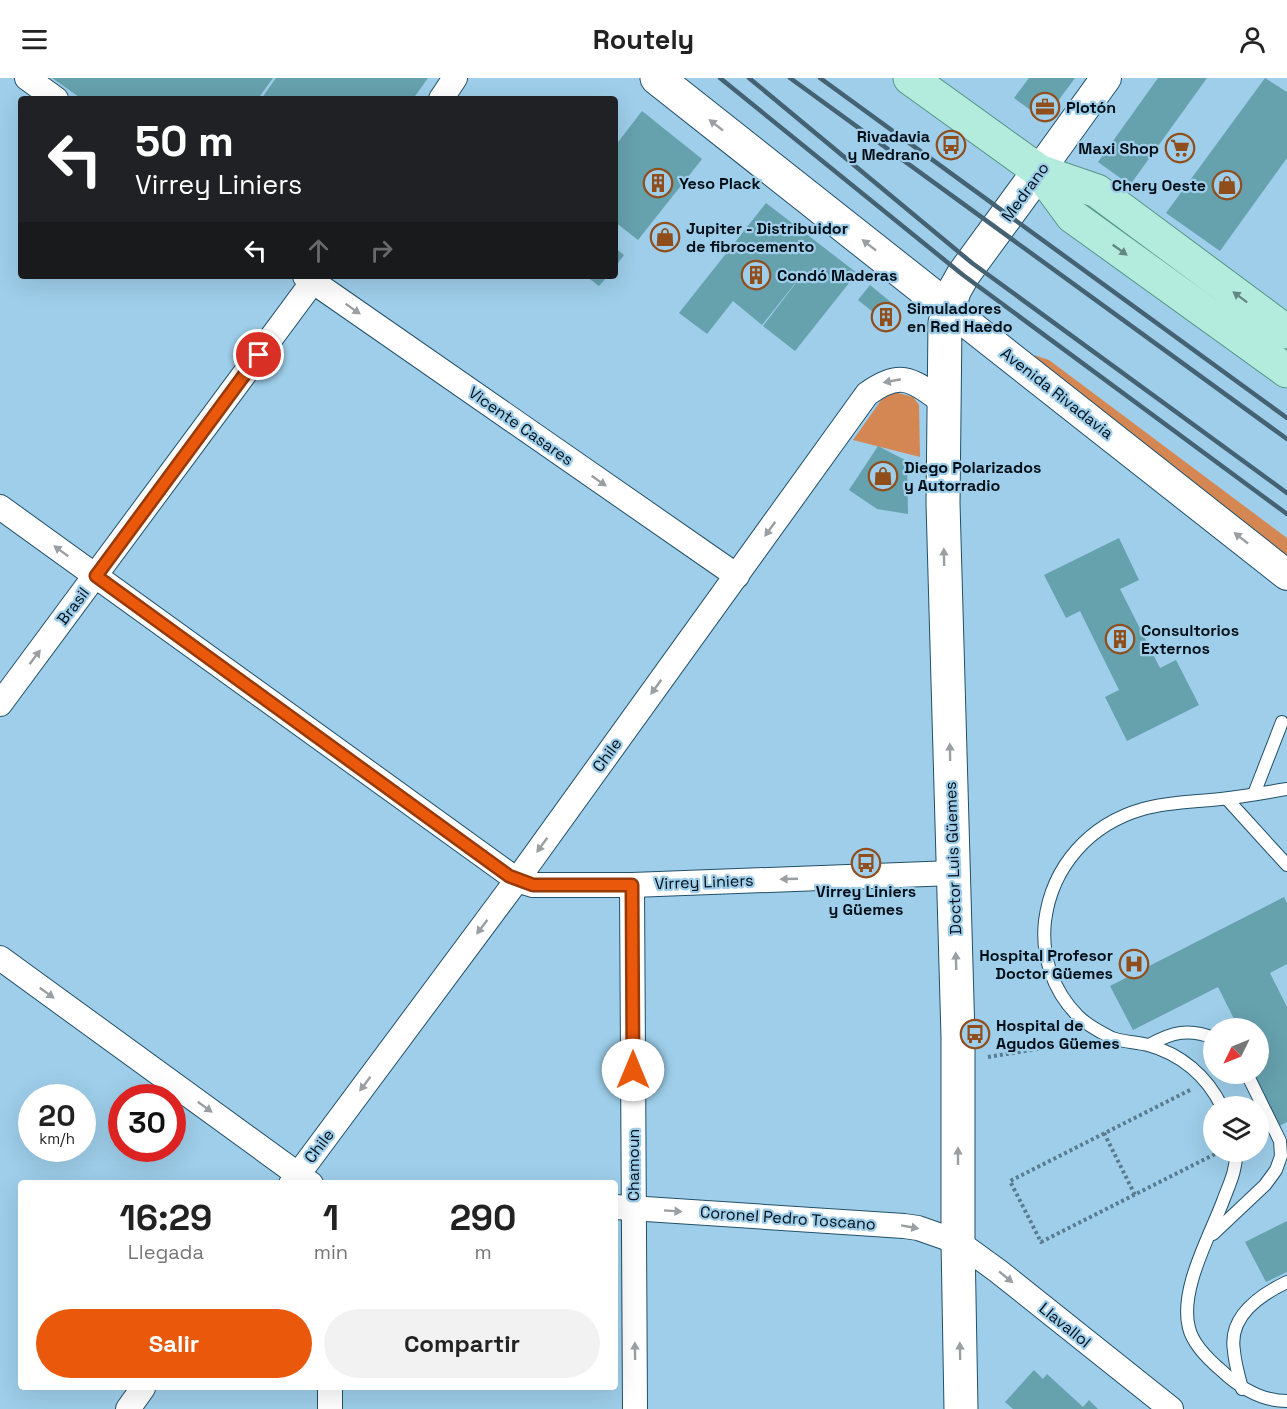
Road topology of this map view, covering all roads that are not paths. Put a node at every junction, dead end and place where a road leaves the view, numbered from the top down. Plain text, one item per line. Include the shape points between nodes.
1 (27, 78) edge
2 (455, 78) edge
3 (657, 78) edge
4 (910, 78) edge
5 (1106, 78) edge
6 (52, 96) edge
7 (443, 96) edge
8 (1039, 171) junction
9 (311, 279) edge
10 (313, 279) edge
11 (948, 308) junction
12 (1287, 332) edge
13 (1287, 371) edge
14 (944, 402) junction
15 (0, 507) edge
16 (1287, 574) edge
17 (96, 576) junction
18 (736, 576) junction
19 (0, 704) edge
20 (1282, 722) dead end
21 (1287, 789) edge
22 (1254, 794) junction
23 (1227, 798) junction
24 (1287, 865) edge
25 (953, 873) junction
26 (517, 880) junction
27 (632, 885) junction
28 (0, 958) edge
29 (1203, 1034) edge
30 (1149, 1045) junction
31 (1252, 1084) edge
32 (1215, 1096) edge
33 (1236, 1162) edge
34 (300, 1180) edge
35 (624, 1208) edge
36 (1210, 1236) junction
37 (958, 1242) junction
38 (1287, 1281) edge
39 (1242, 1389) junction
40 (142, 1390) edge
41 (330, 1390) edge
42 (1287, 1401) edge
43 (128, 1409) edge
44 (330, 1409) edge
45 (635, 1409) edge
46 (961, 1409) edge
47 (1171, 1409) edge

1 - 6 street
2 - 7 street
11 -> 3 main road, Avenida Rivadavia
4 - 8 main road
5 - 8 street, Medrano
8 - 11 main road, Medrano via 963,275
12 -> 8 main road via 1098,192
8 -> 13 main road via 1072,216
9 - 17 street, Brasil
10 -> 18 street, Vicente Casares
11 - 14 main road, Doctor Luis Güemes
16 -> 11 street, Avenida Rivadavia
14 -> 18 street, Chile via 917,384 898,378 867,394
25 -> 14 main road, Doctor Luis Güemes
17 -> 15 street, Virrey Liniers
19 -> 17 street, Brasil
17 - 26 street, Virrey Liniers
18 -> 26 street, Chile
20 - 22 lane
21 - 22 lane
22 - 23 lane
23 - 24 lane
23 - 30 lane via 1144,808 1098,830 1075,850 1059,875 1047,907 1044,932 1048,969 1060,993 1079,1017 1113,1038
25 -> 27 street, Virrey Liniers
37 -> 25 main road, Doctor Luis Güemes
26 - 27 street, Virrey Liniers via 533,885
26 -> 34 street, Chile
27 - 35 street, Chamoun
28 -> 34 street
29 - 30 lane via 1177,1032
30 - 32 lane via 1197,1070
31 - 36 lane via 1280,1141 1281,1156 1264,1185
33 - 36 lane
35 -> 37 street, Coronel Pedro Toscano via 904,1226
45 -> 35 street, Chamoun
36 - 39 lane via 1190,1286 1189,1329 1198,1347
46 -> 37 main road, Doctor Luis Güemes
37 -> 47 street, Llavallol
38 - 39 lane via 1256,1299 1239,1322 1233,1350
39 - 42 lane via 1263,1398
40 - 43 street
41 - 44 street

